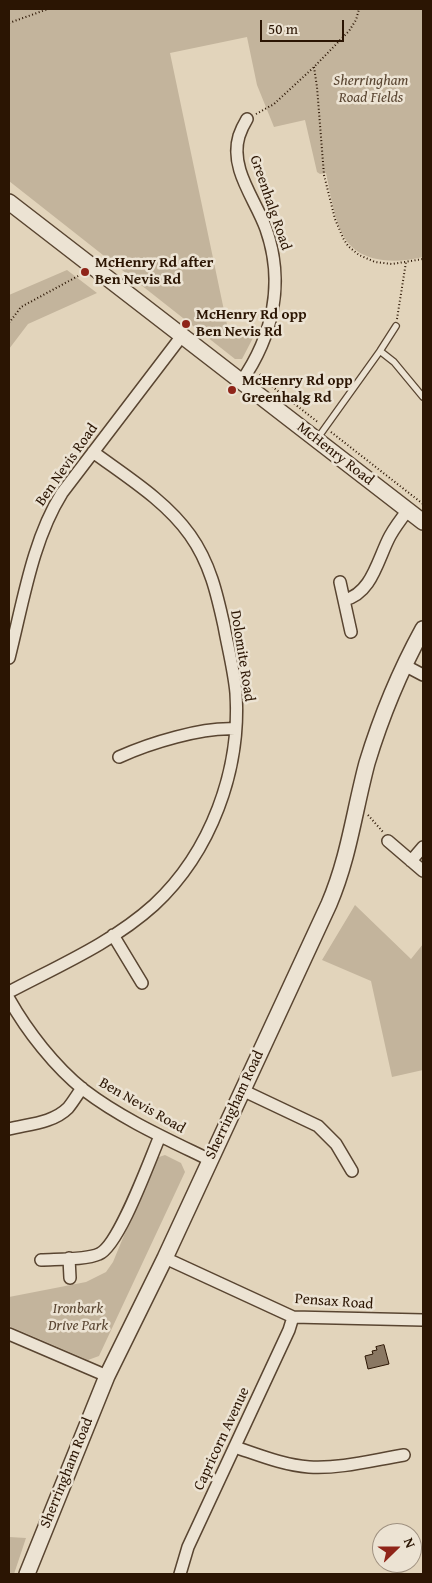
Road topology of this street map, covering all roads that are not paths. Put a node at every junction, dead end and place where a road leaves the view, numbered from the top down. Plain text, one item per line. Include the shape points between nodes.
1 (247, 119) road end
2 (9, 202) edge
3 (396, 326) road end
4 (181, 337) junction
5 (380, 351) junction
6 (241, 382) junction
7 (423, 398) edge
8 (319, 433) junction
9 (94, 452) junction
10 (408, 510) junction
11 (423, 522) edge
12 (340, 582) dead end
13 (344, 600) junction
14 (423, 629) edge
15 (351, 632) dead end
16 (9, 658) edge
17 (404, 666) junction
18 (423, 675) edge
19 (235, 729) junction
20 (120, 757) dead end
21 (388, 841) road end
22 (423, 847) edge
23 (411, 861) junction
24 (423, 871) edge
25 (113, 936) junction
26 (142, 983) dead end
27 (9, 992) edge
28 (9, 999) edge
29 (82, 1088) junction
30 (242, 1090) junction
31 (9, 1128) edge
32 (160, 1136) junction
33 (210, 1160) junction
34 (352, 1171) dead end
35 (69, 1258) junction
36 (165, 1258) junction
37 (41, 1260) dead end
38 (70, 1278) dead end
39 (293, 1317) junction
40 (423, 1320) edge
41 (9, 1334) edge
42 (107, 1376) junction
43 (235, 1447) junction
44 (404, 1455) dead end
45 (27, 1574) edge
46 (180, 1574) edge

1 - 6 street, Greenhalg Road via 237,145 238,163 269,239 275,280 269,328 258,356
2 - 4 street, McHenry Road
3 - 5 lane
4 - 6 street, McHenry Road
4 - 9 street, Ben Nevis Road
5 - 7 lane via 394,362
5 - 8 lane
6 - 8 street, McHenry Road
8 - 10 street, McHenry Road
9 - 16 street, Ben Nevis Road via 62,493 47,520
9 - 19 street, Dolomite Road via 167,509 189,534 204,559 216,592 232,663 236,694
10 - 11 street, McHenry Road
10 - 13 street via 389,537 369,581 356,596
12 - 13 street
13 - 15 street
14 - 17 street, Sherringham Road
17 - 18 street
17 - 30 street, Sherringham Road via 367,763 348,850 335,891
19 - 20 street via 218,728 152,744
19 - 25 street, Dolomite Road via 225,786 198,850 162,897
21 - 23 street
22 - 23 street
23 - 24 street
25 - 26 street
25 - 27 street, Dolomite Road
28 - 29 street, Ben Nevis Road via 44,1049
29 - 31 street via 69,1107 55,1117
29 - 32 street, Ben Nevis Road
30 - 33 street, Sherringham Road
30 - 34 street via 318,1126 336,1144
32 - 33 street, Ben Nevis Road
32 - 35 street via 113,1240 104,1252
33 - 36 street, Sherringham Road
35 - 37 street
35 - 38 street
36 - 39 street, Pensax Road
36 - 42 street, Sherringham Road
39 - 40 street, Pensax Road
39 - 43 street, Capricorn Avenue via 290,1330
41 - 42 street
42 - 45 street, Sherringham Road
43 - 44 street via 285,1464 309,1467
43 - 46 street, Capricorn Avenue via 188,1547

